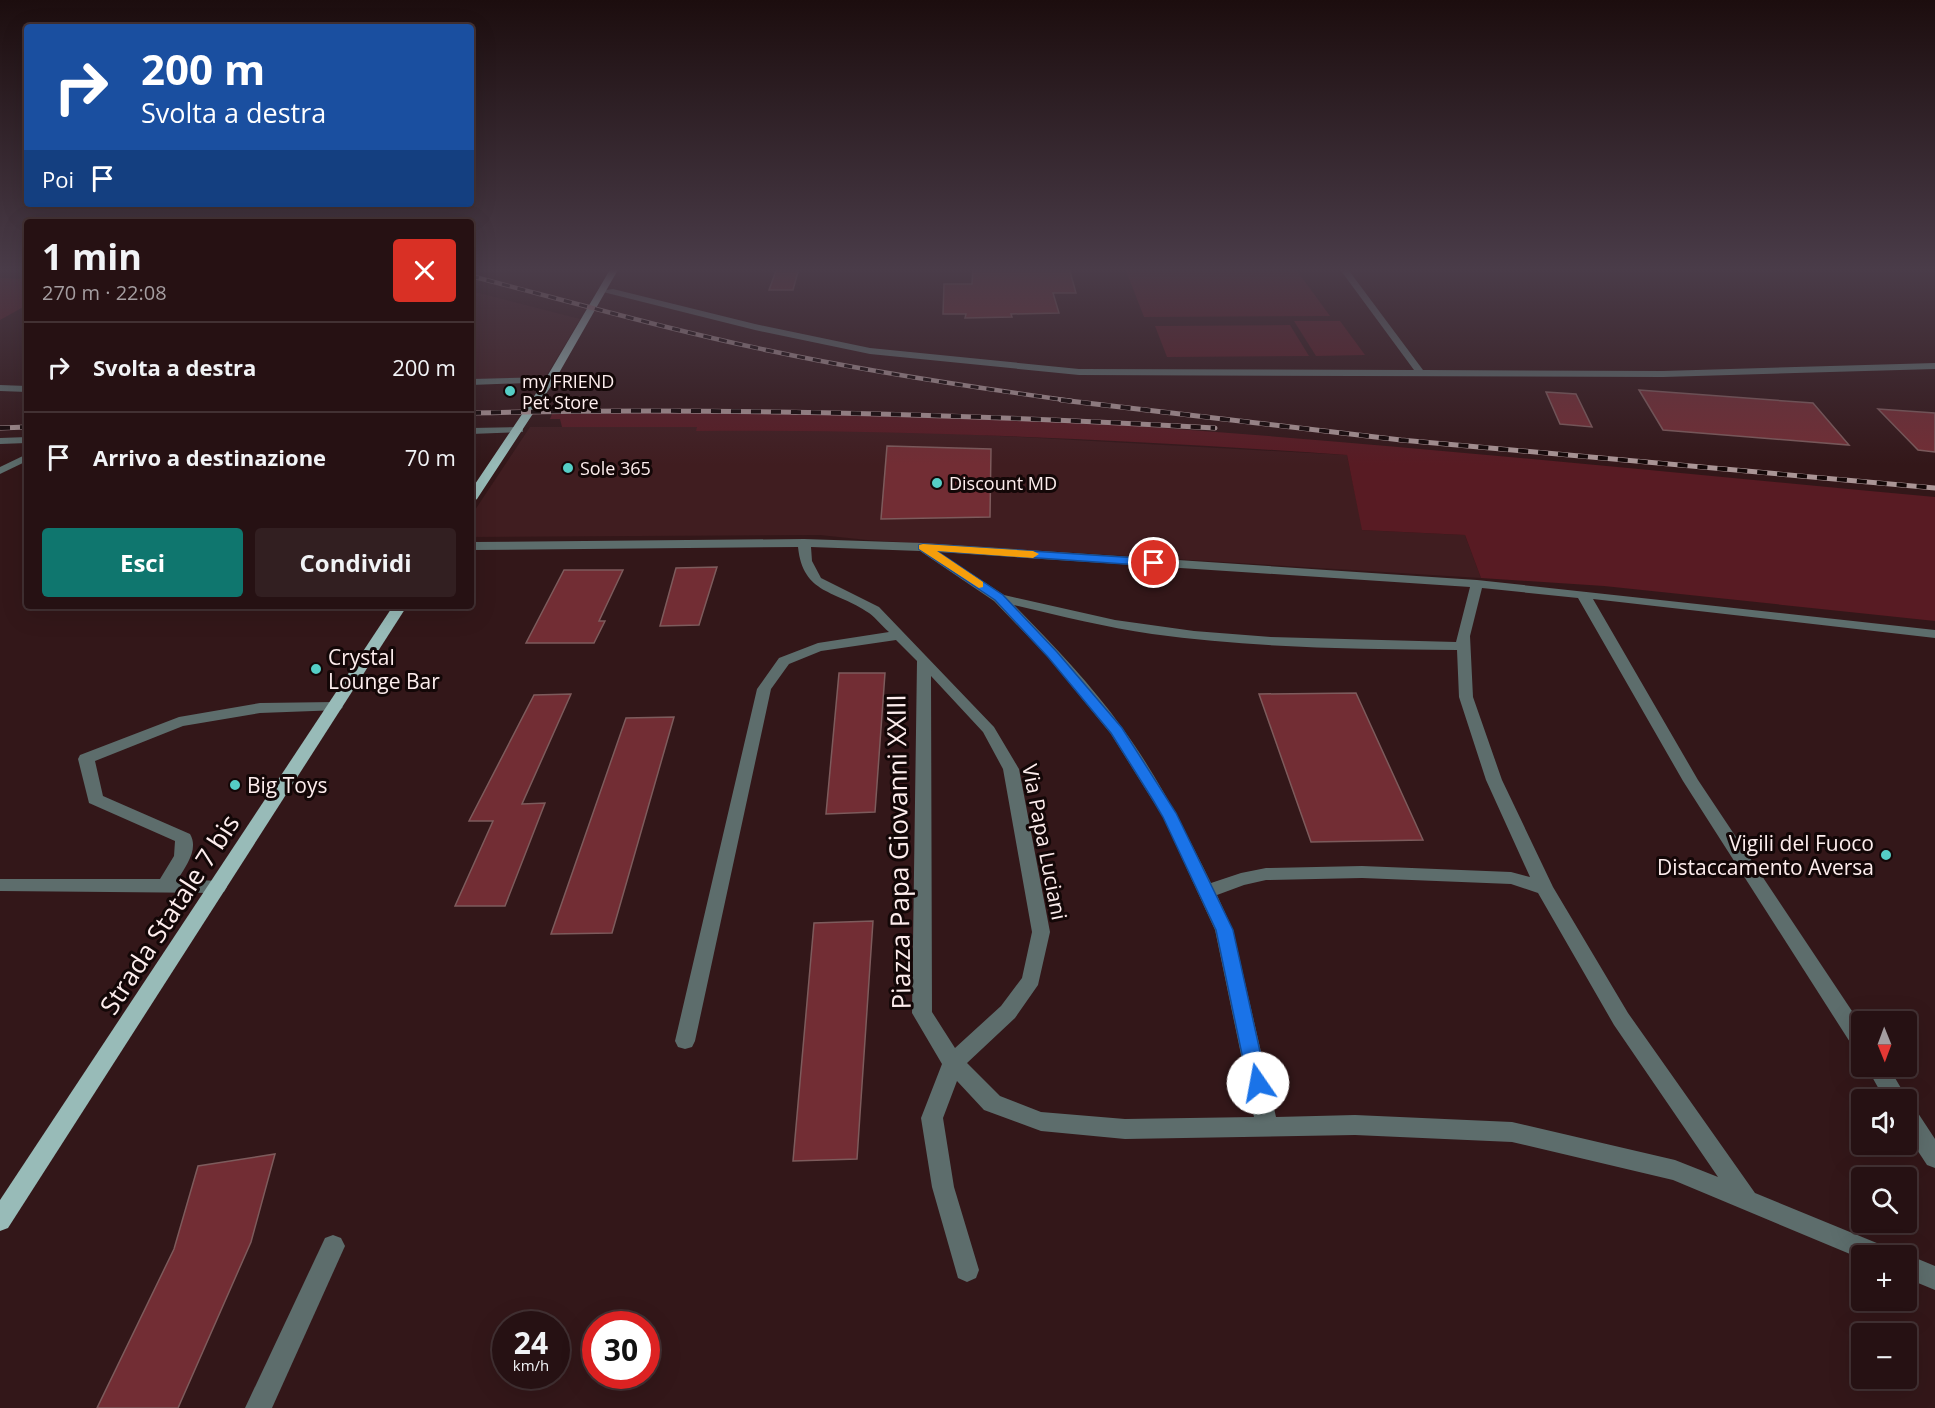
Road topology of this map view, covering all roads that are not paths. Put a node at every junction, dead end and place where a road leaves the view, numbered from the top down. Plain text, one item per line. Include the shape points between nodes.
1 (577, 334) edge
2 (787, 334) edge
3 (1392, 334) edge
4 (1935, 366) edge
5 (1419, 371) junction
6 (550, 380) junction
7 (474, 382) edge
8 (0, 388) edge
9 (24, 389) edge
10 (519, 430) junction
11 (474, 431) edge
12 (24, 440) edge
13 (0, 441) edge
14 (24, 459) edge
15 (0, 471) edge
16 (474, 495) edge
17 (804, 543) junction
18 (474, 546) edge
19 (923, 547) junction
20 (1477, 584) junction
21 (1583, 594) junction
22 (999, 598) junction
23 (398, 609) edge
24 (1935, 634) edge
25 (899, 635) junction
26 (1464, 646) junction
27 (924, 660) junction
28 (335, 706) junction
29 (0, 885) edge
30 (165, 885) junction
31 (218, 887) junction
32 (1544, 888) junction
33 (1207, 892) junction
34 (1851, 1027) edge
35 (686, 1041) dead end
36 (953, 1063) junction
37 (1267, 1127) junction
38 (1917, 1131) edge
39 (1935, 1158) edge
40 (1747, 1200) junction
41 (0, 1220) edge
42 (1855, 1245) edge
43 (333, 1246) dead end
44 (967, 1270) dead end
45 (1917, 1271) edge
46 (1935, 1278) edge
47 (258, 1408) edge

1 - 6 main road
2 - 5 street via 870,351 1109,373
3 - 5 street
4 - 5 street via 1663,374
6 - 7 street
6 - 10 main road
8 - 9 street
10 - 11 street
10 - 16 main road
12 - 13 street
14 - 15 street
17 - 18 street
17 - 19 street
17 - 25 street, Via Papa Luciani via 806,561 816,580 874,610
19 - 20 street
19 - 22 street
20 - 21 street
20 - 26 street via 1463,636
21 - 24 street
21 - 34 street via 1691,781
22 - 26 street via 1154,630 1356,645
22 - 33 street via 1053,654 1117,731 1171,817
23 - 28 main road, Strada Statale 7 bis
25 - 27 street, Via Papa Luciani
25 - 35 street via 818,647 784,661 764,689
26 - 32 street via 1466,697 1494,780
27 - 36 street, Piazza Papa Giovanni XXIII via 922,1013
27 - 36 street, Via Papa Luciani via 989,730 1011,769 1041,932 1031,980 1008,1012
28 - 30 street via 260,708 179,722 86,759 95,799 184,838 183,856
28 - 31 main road, Strada Statale 7 bis
29 - 30 street
30 - 31 street
31 - 41 main road, Strada Statale 7 bis
32 - 33 street via 1510,878 1362,872 1266,874
32 - 40 street via 1621,1019
33 - 37 street via 1224,930
36 - 37 street, Piazza Papa Giovanni XXIII via 992,1103 1041,1121 1125,1129
36 - 44 street, Via Papa Luciani via 932,1118 943,1187
37 - 40 street, Piazza Papa Giovanni XXIII via 1355,1125 1512,1132 1675,1170
38 - 39 street
40 - 42 street, Piazza Papa Giovanni XXIII
43 - 47 street
45 - 46 street

